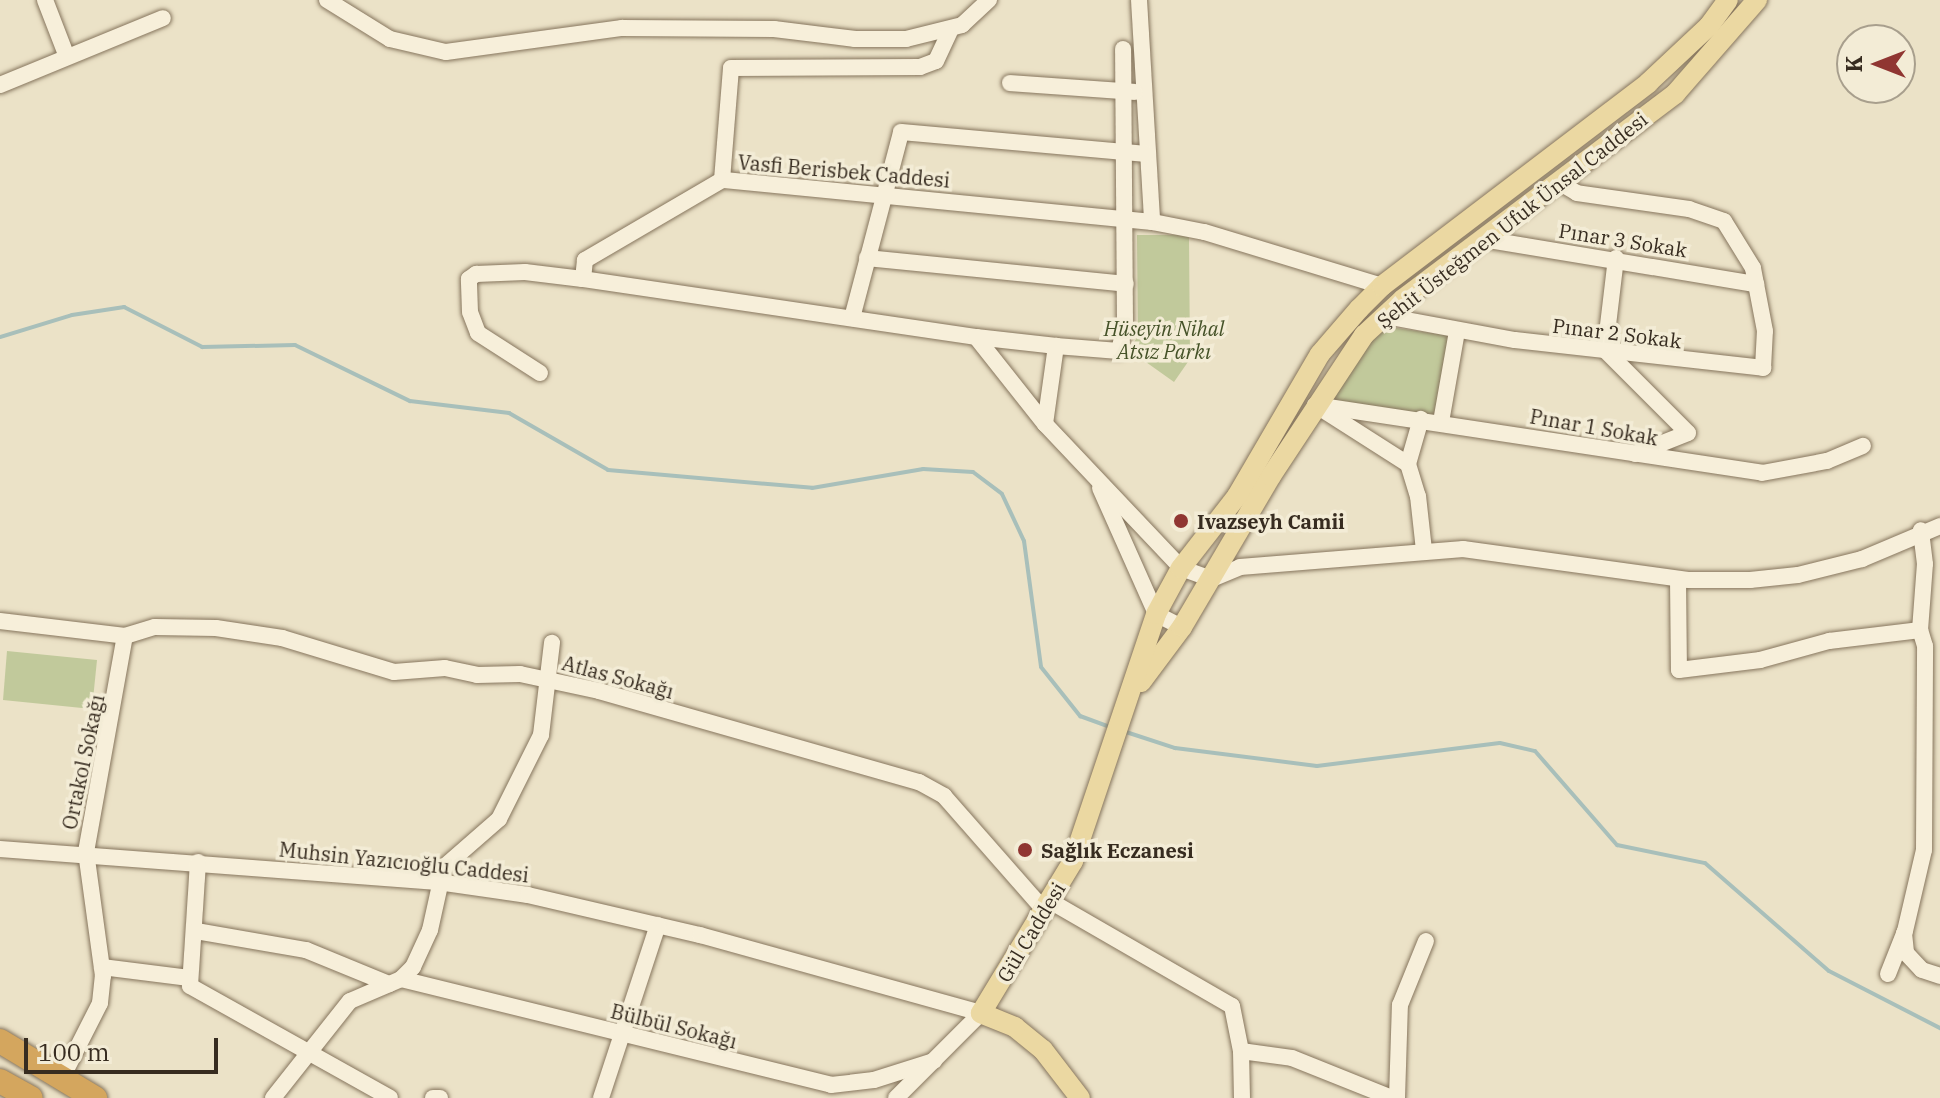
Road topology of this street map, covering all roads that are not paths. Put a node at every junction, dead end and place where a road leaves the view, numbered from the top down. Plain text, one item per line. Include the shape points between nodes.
1 (45, 0) edge
2 (327, 0) edge
3 (989, 0) edge
4 (1139, 0) edge
5 (1728, 0) edge
6 (1757, 0) edge
7 (163, 18) dead end
8 (951, 29) junction
9 (1123, 49) dead end
10 (67, 57) junction
11 (1010, 83) dead end
12 (0, 85) edge
13 (1124, 91) junction
14 (1145, 93) junction
15 (1126, 153) junction
16 (1147, 154) junction
17 (722, 180) junction
18 (1559, 182) junction
19 (882, 193) junction
20 (1128, 221) junction
21 (1152, 222) junction
22 (1483, 239) junction
23 (867, 258) junction
24 (1616, 258) junction
25 (583, 279) junction
26 (1126, 284) junction
27 (1756, 284) junction
28 (1380, 288) junction
29 (1359, 309) junction
30 (1385, 316) junction
31 (852, 318) junction
32 (1457, 331) junction
33 (976, 337) junction
34 (1056, 346) junction
35 (1605, 350) junction
36 (540, 373) dead end
37 (1315, 405) junction
38 (1421, 419) junction
39 (1441, 422) junction
40 (1045, 424) junction
41 (1863, 446) dead end
42 (1633, 455) junction
43 (1408, 464) junction
44 (1098, 483) junction
45 (1940, 526) edge
46 (1921, 530) junction
47 (1424, 550) junction
48 (1181, 568) junction
49 (1212, 579) junction
50 (1678, 579) junction
51 (1156, 614) junction
52 (0, 621) edge
53 (1182, 627) junction
54 (1920, 630) junction
55 (125, 636) junction
56 (552, 643) dead end
57 (545, 679) junction
58 (1134, 691) junction
59 (1933, 791) edge
60 (0, 849) edge
61 (86, 852) junction
62 (198, 862) junction
63 (438, 882) junction
64 (1047, 906) junction
65 (658, 925) junction
66 (196, 931) junction
67 (1904, 932) junction
68 (1426, 941) dead end
69 (102, 967) junction
70 (1888, 974) dead end
71 (1940, 976) edge
72 (189, 978) junction
73 (395, 982) junction
74 (981, 1013) junction
75 (619, 1032) junction
76 (0, 1041) edge
77 (308, 1050) junction
78 (1241, 1051) junction
79 (936, 1061) junction
80 (62, 1078) junction
81 (0, 1081) edge
82 (31, 1098) edge
83 (95, 1098) edge
84 (273, 1098) edge
85 (390, 1098) edge
86 (433, 1098) edge
87 (440, 1098) edge
88 (601, 1098) edge
89 (896, 1098) edge
90 (1080, 1098) edge
91 (1242, 1098) edge
92 (1394, 1098) edge

1 - 10 street
2 - 8 street via 390,39 446,52 622,28 774,29 881,41
3 - 8 street
4 - 14 street
5 - 28 main road, Şehit Üsteğmen Ufuk Ünsal Caddesi via 1709,26 1648,83
6 - 18 main road, Şehit Üsteğmen Ufuk Ünsal Caddesi via 1675,94
7 - 10 street
8 - 17 street via 936,61 920,67 731,68
9 - 13 street
10 - 12 street
11 - 13 street
13 - 14 street
13 - 15 street
14 - 16 street
15 - 16 street
15 - 19 street via 901,132
15 - 20 street
16 - 21 street
17 - 19 street, Vasfi Berisbek Caddesi
17 - 25 street, Vasfi Berisbek Caddesi via 585,260
18 - 22 main road, Şehit Üsteğmen Ufuk Ünsal Caddesi
18 - 27 street via 1577,193 1689,209 1724,221 1753,268
19 - 20 street, Vasfi Berisbek Caddesi
19 - 23 street
20 - 21 street, Vasfi Berisbek Caddesi
20 - 26 street
21 - 28 street, Vasfi Berisbek Caddesi via 1204,232
22 - 24 street, Pınar 3 Sokak
22 - 30 main road, Şehit Üsteğmen Ufuk Ünsal Caddesi
23 - 26 street
23 - 31 street
24 - 27 street, Pınar 3 Sokak
24 - 35 street
25 - 31 street
25 - 36 street via 525,272 476,274 469,279 470,312 478,333
26 - 34 street via 1119,351
27 - 35 street, Pınar 2 Sokak via 1765,331 1763,368
28 - 29 main road, Şehit Üsteğmen Ufuk Ünsal Caddesi
28 - 30 main road
29 - 30 main road
29 - 48 main road, Şehit Üsteğmen Ufuk Ünsal Caddesi via 1320,354 1237,496
30 - 32 street, Pınar 2 Sokak
30 - 37 main road, Şehit Üsteğmen Ufuk Ünsal Caddesi
31 - 33 street
32 - 35 street, Pınar 2 Sokak
32 - 39 street
33 - 34 street
33 - 40 street
34 - 40 street
35 - 42 street via 1688,433
37 - 38 street, Pınar 1 Sokak
37 - 43 street
37 - 49 main road, Şehit Üsteğmen Ufuk Ünsal Caddesi
38 - 39 street, Pınar 1 Sokak
38 - 43 street
39 - 42 street, Pınar 1 Sokak
40 - 44 street
41 - 42 street, Pınar 1 Sokak via 1827,461 1762,473
43 - 47 street
44 - 48 street
44 - 51 street
45 - 46 street
46 - 50 street via 1862,559 1798,575
46 - 54 street via 1925,564
47 - 49 street via 1240,567
47 - 50 street via 1505,551
48 - 49 street
48 - 51 main road, Gül Caddesi
49 - 53 main road, Gül Caddesi
50 - 54 street via 1679,670 1760,660 1829,641
51 - 53 street
51 - 58 main road, Gül Caddesi
52 - 55 street, Atlas Sokağı
53 - 58 main road, Gül Caddesi
54 - 59 street
55 - 57 street, Atlas Sokağı via 155,627 216,628 282,638 394,672 445,668
55 - 61 street, Ortakol Sokağı
56 - 57 street
57 - 63 street via 541,735 506,806 499,819 461,847
57 - 64 street, Atlas Sokağı via 919,782 944,796
58 - 64 main road, Gül Caddesi via 1073,861
59 - 67 street
60 - 61 street, Muhsin Yazıcıoğlu Caddesi
61 - 62 street, Muhsin Yazıcıoğlu Caddesi
61 - 69 street, Ortakol Sokağı
62 - 63 street, Muhsin Yazıcıoğlu Caddesi
62 - 66 street
63 - 65 street, Muhsin Yazıcıoğlu Caddesi via 528,895
63 - 73 street via 423,949
64 - 74 main road, Gül Caddesi
64 - 78 street, Atlas Sokağı via 1232,1006
65 - 74 street, Muhsin Yazıcıoğlu Caddesi
65 - 75 street
66 - 72 street
66 - 73 street, Bülbül Sokağı via 306,950
67 - 70 street
67 - 71 street via 1906,953 1922,970
68 - 92 street via 1400,1005
69 - 72 street
69 - 80 street, Ortakol Sokağı via 100,1003
72 - 77 street via 197,993
73 - 75 street, Bülbül Sokağı
73 - 77 street via 350,1001
74 - 79 street, Gül Caddesi
74 - 90 main road via 1015,1027 1043,1050
75 - 79 street, Bülbül Sokağı via 831,1085 874,1080
75 - 88 street
76 - 80 highway
77 - 84 street
77 - 85 street
78 - 91 street, Atlas Sokağı
78 - 92 street via 1292,1058
79 - 89 street, Gül Caddesi
80 - 83 highway
81 - 82 highway
86 - 87 street

